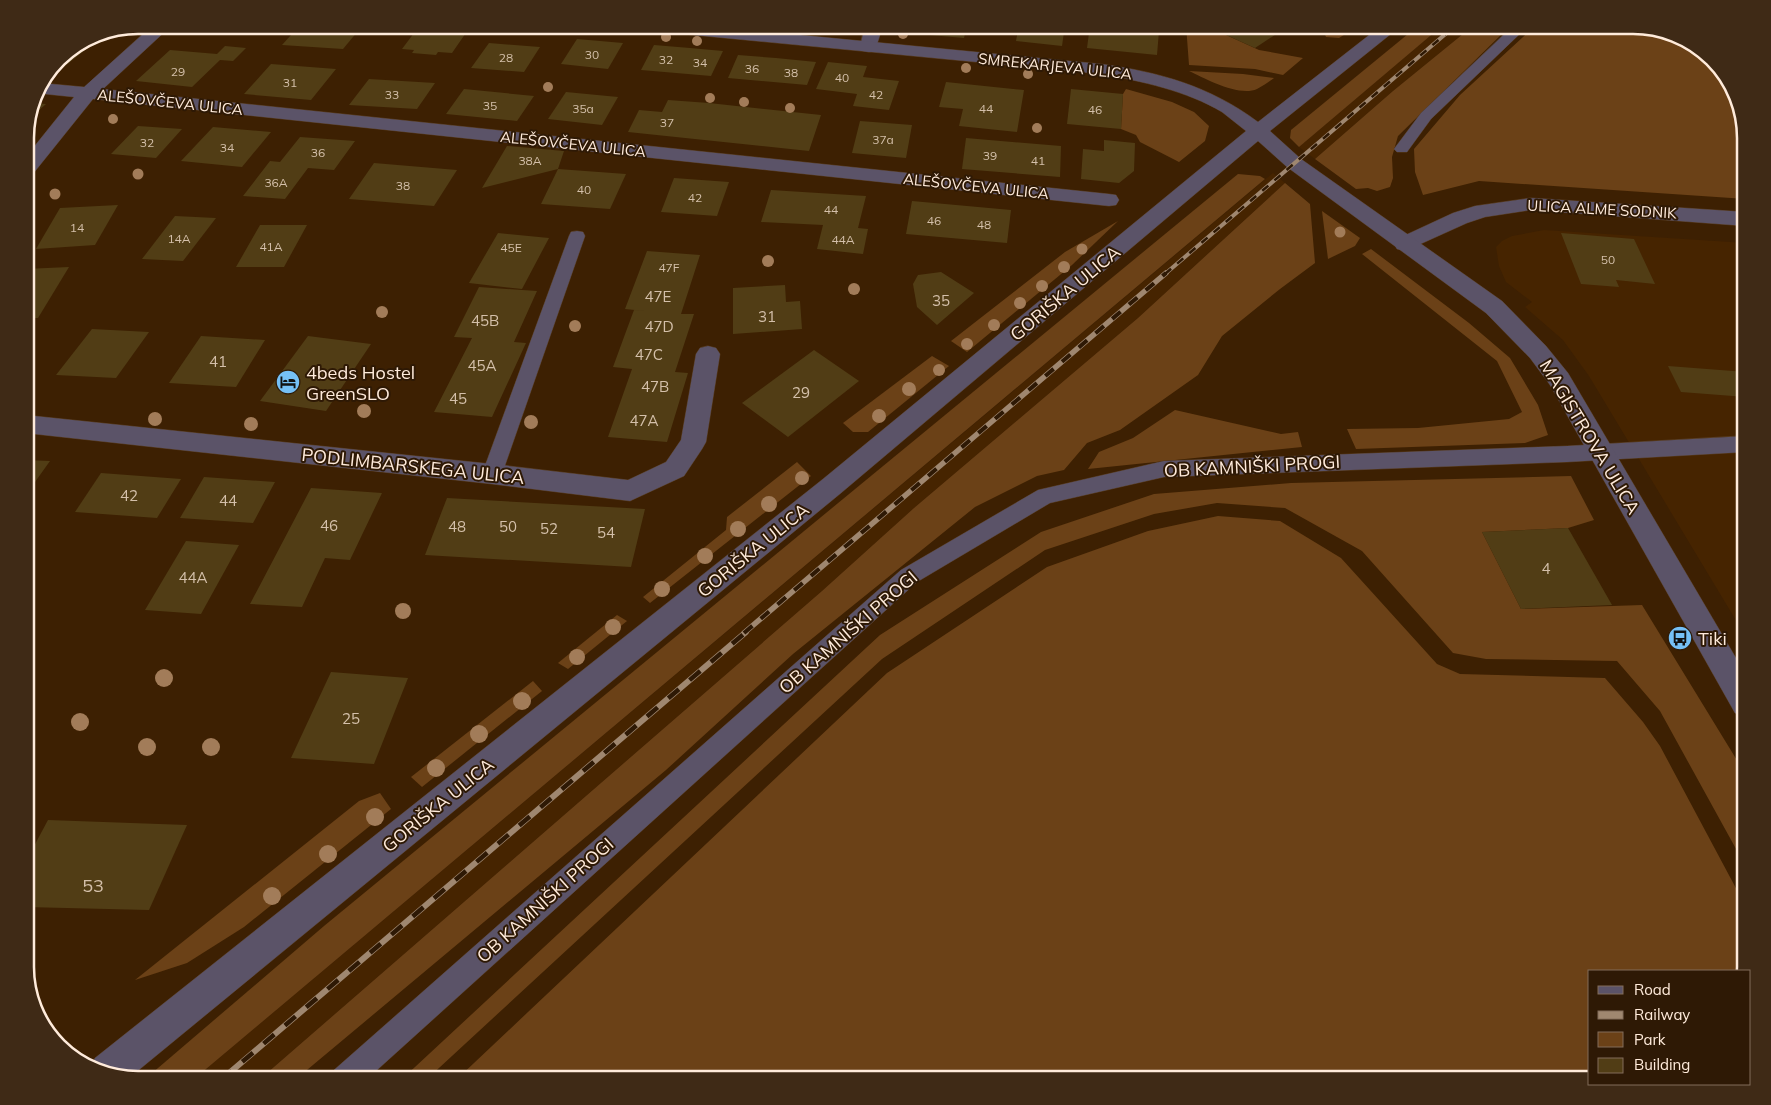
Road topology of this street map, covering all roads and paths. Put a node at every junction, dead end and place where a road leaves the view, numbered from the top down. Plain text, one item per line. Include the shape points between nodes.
1 (153, 34) edge
2 (735, 34) edge
3 (872, 34) edge
4 (1382, 34) edge
5 (1513, 34) edge
6 (870, 47) junction
7 (46, 89) edge
8 (87, 94) junction
9 (1258, 131) junction
10 (1402, 149) dead end
11 (34, 160) edge
12 (1109, 200) dead end
13 (1737, 218) edge
14 (577, 236) dead end
15 (1404, 244) junction
16 (708, 354) dead end
17 (34, 425) edge
18 (1737, 444) edge
19 (1626, 450) joint
20 (1601, 452) junction
21 (492, 474) junction
22 (1737, 687) edge
23 (112, 1068) edge
24 (354, 1071) edge

1 - 8 street
2 - 6 street, SMREKARJEVA ULICA
3 - 6 street
4 - 9 street, GORIŠKA ULICA
5 - 10 lane via 1426,116
6 - 9 street, SMREKARJEVA ULICA via 1134,74 1181,87 1225,106
7 - 8 street, ALEŠOVČEVA ULICA
8 - 11 street
8 - 12 street, ALEŠOVČEVA ULICA
9 - 15 street, MAGISTROVA ULICA via 1294,163
9 - 23 street, GORIŠKA ULICA via 840,480
13 - 15 street, ULICA ALME SODNIK via 1531,204 1482,211
14 - 21 lane
15 - 20 street, MAGISTROVA ULICA via 1494,307 1517,329 1559,379
16 - 21 street, PODLIMBARSKEGA ULICA via 693,442 675,470 630,491
17 - 21 street, PODLIMBARSKEGA ULICA
18 - 19 lane, MAGISTROVA ULICA
19 - 20 lane, OB KAMNIŠKI PROGI
20 - 22 street, MAGISTROVA ULICA
20 - 24 lane, OB KAMNIŠKI PROGI via 1164,469 1045,496 909,576

